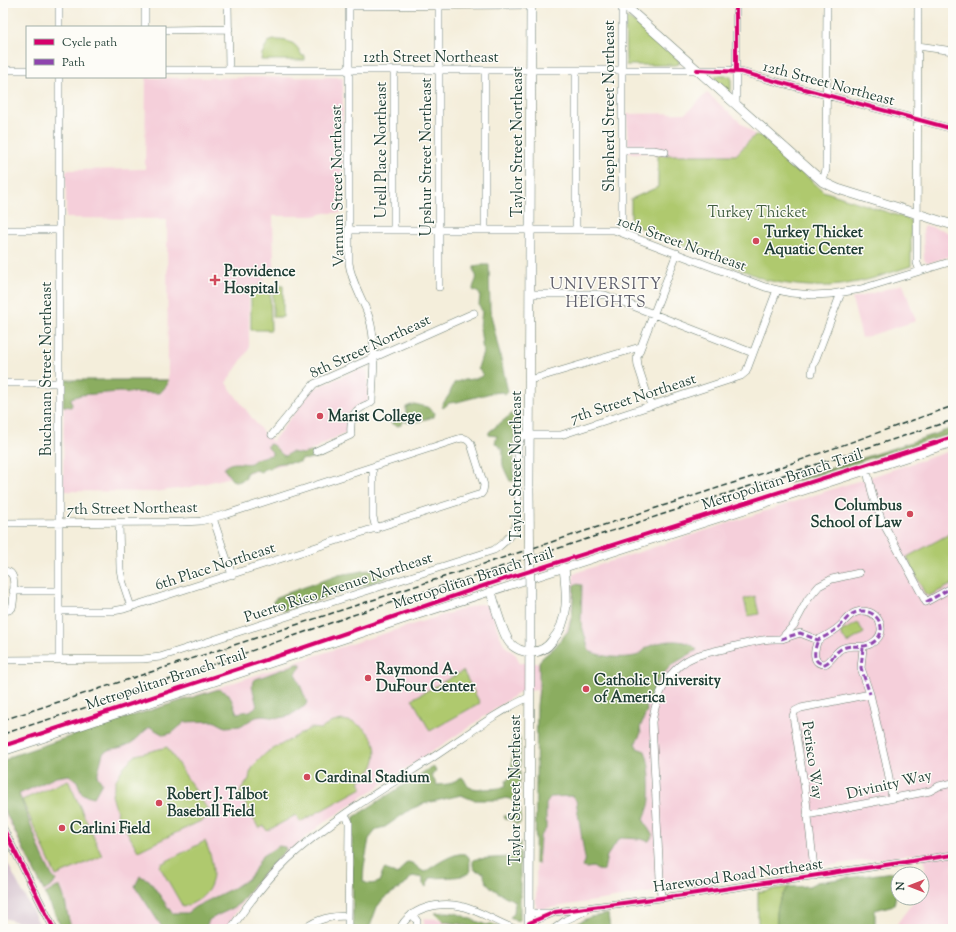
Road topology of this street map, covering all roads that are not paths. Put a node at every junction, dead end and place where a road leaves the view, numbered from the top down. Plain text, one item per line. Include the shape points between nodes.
1 (59, 3) edge
2 (145, 3) edge
3 (228, 3) edge
4 (622, 3) edge
5 (736, 3) edge
6 (826, 3) edge
7 (918, 3) edge
8 (439, 4) edge
9 (531, 4) edge
10 (349, 5) edge
11 (59, 26) edge
12 (145, 26) edge
13 (229, 29) junction
14 (166, 30) edge
15 (918, 46) junction
16 (953, 51) edge
17 (3, 70) edge
18 (26, 70) edge
19 (166, 70) edge
20 (229, 70) junction
21 (349, 70) junction
22 (394, 70) junction
23 (439, 70) junction
24 (485, 70) junction
25 (531, 70) junction
26 (576, 70) junction
27 (622, 70) junction
28 (697, 70) junction
29 (736, 71) junction
30 (59, 78) edge
31 (826, 95) junction
32 (736, 105) junction
33 (918, 120) junction
34 (953, 129) edge
35 (622, 150) junction
36 (665, 152) dead end
37 (823, 182) junction
38 (917, 214) junction
39 (953, 225) edge
40 (394, 229) junction
41 (3, 230) edge
42 (59, 230) junction
43 (348, 230) junction
44 (439, 230) junction
45 (485, 230) junction
46 (530, 230) junction
47 (576, 230) junction
48 (622, 232) junction
49 (678, 253) junction
50 (953, 262) edge
51 (920, 271) junction
52 (439, 286) dead end
53 (777, 290) junction
54 (841, 293) junction
55 (530, 294) junction
56 (474, 313) dead end
57 (654, 314) junction
58 (640, 347) junction
59 (753, 353) junction
60 (373, 358) junction
61 (812, 373) dead end
62 (530, 380) junction
63 (3, 383) edge
64 (59, 383) junction
65 (651, 406) junction
66 (272, 435) dead end
67 (530, 435) junction
68 (953, 443) edge
69 (316, 451) dead end
70 (372, 467) junction
71 (866, 471) junction
72 (213, 518) junction
73 (3, 523) edge
74 (59, 523) junction
75 (119, 523) junction
76 (376, 528) junction
77 (564, 568) junction
78 (3, 571) edge
79 (859, 573) dead end
80 (232, 575) junction
81 (953, 587) edge
82 (13, 591) junction
83 (59, 591) junction
84 (491, 592) junction
85 (131, 607) junction
86 (3, 611) edge
87 (59, 611) junction
88 (781, 639) junction
89 (818, 640) junction
90 (863, 648) junction
91 (530, 652) junction
92 (3, 660) edge
93 (59, 660) junction
94 (870, 694) junction
95 (529, 697) junction
96 (3, 752) edge
97 (953, 783) edge
98 (892, 798) junction
99 (345, 814) junction
100 (807, 815) junction
101 (3, 828) edge
102 (953, 855) edge
103 (815, 876) junction
104 (662, 898) junction
105 (594, 907) junction
106 (555, 912) junction
107 (529, 913) junction
108 (412, 914) junction
109 (348, 916) junction
110 (529, 926) edge
111 (54, 929) edge
112 (231, 929) edge
113 (304, 929) edge
114 (348, 929) edge
115 (400, 929) edge
116 (417, 929) edge
117 (515, 929) edge
118 (554, 929) edge

1 - 11 street
2 - 12 street
3 - 13 street
4 - 27 street, Shepherd Street Northeast
4 - 28 main road
5 - 29 street
6 - 31 street
7 - 15 street
8 - 9 street
8 - 10 street
8 - 23 street, Upshur Street Northeast
9 - 25 main road, Taylor Street Northeast
10 - 21 street, Varnum Street Northeast
13 - 14 street
13 - 20 street
15 - 16 street
15 - 33 street
17 - 18 street
19 - 20 street, 12th Street Northeast
20 - 21 street, 12th Street Northeast
21 - 22 street, 12th Street Northeast
21 - 43 street, Varnum Street Northeast
22 - 23 street, 12th Street Northeast
22 - 40 street, Urell Place Northeast
23 - 24 street, 12th Street Northeast
23 - 44 street, Upshur Street Northeast
24 - 25 street, 12th Street Northeast
24 - 45 street
25 - 26 street, 12th Street Northeast
25 - 46 main road, Taylor Street Northeast
26 - 27 street, 12th Street Northeast
26 - 47 street
27 - 28 street, 12th Street Northeast
27 - 35 street, Shepherd Street Northeast
28 - 29 street, 12th Street Northeast
28 - 32 main road
29 - 31 street, 12th Street Northeast
29 - 32 street
30 - 42 street, Buchanan Street Northeast
31 - 33 street, 12th Street Northeast
31 - 37 street via 826,169
32 - 37 main road
33 - 34 street, 12th Street Northeast
33 - 38 street
35 - 36 street
35 - 48 street, Shepherd Street Northeast
37 - 38 main road
38 - 39 main road
38 - 51 street via 917,262
40 - 43 street, 10th Street Northeast
40 - 44 street, 10th Street Northeast
41 - 42 street
42 - 64 street, Buchanan Street Northeast
43 - 60 street, Varnum Street Northeast via 349,267 369,318
44 - 45 street, 10th Street Northeast
44 - 52 street, Upshur Street Northeast
45 - 46 street, 10th Street Northeast
46 - 47 street, 10th Street Northeast
46 - 55 main road, Taylor Street Northeast
47 - 48 street, 10th Street Northeast
48 - 49 street, 10th Street Northeast
49 - 53 street, 10th Street Northeast
49 - 57 street
50 - 51 street, 10th Street Northeast
51 - 54 street, 10th Street Northeast
53 - 54 street, 10th Street Northeast via 813,295
53 - 59 street
54 - 61 street
55 - 57 street via 603,295
55 - 62 main road, Taylor Street Northeast
56 - 60 street, 8th Street Northeast
57 - 58 street
57 - 59 street
58 - 62 street
58 - 65 street via 637,362
59 - 65 street, 7th Street Northeast via 743,375
60 - 66 street, 8th Street Northeast via 311,386
60 - 69 street, Varnum Street Northeast via 372,402 353,415 350,424 351,435
62 - 67 main road, Taylor Street Northeast
63 - 64 street
64 - 74 street, Buchanan Street Northeast
65 - 67 street, 7th Street Northeast via 561,435
67 - 91 main road, Taylor Street Northeast, bridge
67 - 93 street, Puerto Rico Avenue Northeast via 524,435 518,441 518,519 507,539 494,550 160,657
68 - 71 street
70 - 72 street, 7th Street Northeast
70 - 76 street
70 - 76 street, 7th Street Northeast via 465,438 471,444 484,485 481,494
71 - 77 street
71 - 81 street via 882,521 926,602
72 - 75 street, 7th Street Northeast via 189,522
72 - 80 street
73 - 74 street, 7th Street Northeast
74 - 75 street, 7th Street Northeast
74 - 83 street, Buchanan Street Northeast
75 - 85 street via 120,571
76 - 80 street, 6th Place Northeast
77 - 84 street
77 - 91 main road via 566,606 563,625 545,648
78 - 82 street via 12,575
79 - 88 street via 832,579 819,586 808,599 794,625
80 - 85 street, 6th Place Northeast
82 - 83 street
82 - 86 street via 12,608
83 - 87 street, Buchanan Street Northeast
84 - 91 main road via 508,641 515,648
84 - 96 street
85 - 87 street, 6th Place Northeast via 113,611
87 - 93 street, Buchanan Street Northeast
88 - 89 street via 800,634
88 - 104 street via 768,638 695,657 680,666 664,684 658,696 652,722
89 - 90 street via 814,658 822,664 829,662 844,647
89 - 90 street via 830,634 849,616 864,611 875,615 881,627 875,641
90 - 94 street via 861,668
91 - 95 main road, Taylor Street Northeast
92 - 93 street
94 - 98 street
94 - 100 street, Perisco Way via 795,711 793,716
95 - 99 street
95 - 107 main road, Taylor Street Northeast
97 - 98 street, Divinity Way via 930,791
98 - 100 street, Divinity Way
99 - 109 street via 349,822
99 - 112 street via 283,864 252,898
100 - 103 street, Perisco Way
101 - 111 street
102 - 103 street, Harewood Road Northeast
103 - 104 street, Harewood Road Northeast
104 - 105 street, Harewood Road Northeast
105 - 106 street, Harewood Road Northeast
105 - 118 street, Harewood Road Northeast via 566,920
106 - 107 street
106 - 110 street, Harewood Road Northeast
107 - 110 main road, Taylor Street Northeast
108 - 115 street
108 - 116 street via 417,921
108 - 117 street via 436,904 453,905 474,910
109 - 113 street via 325,918
109 - 114 street

